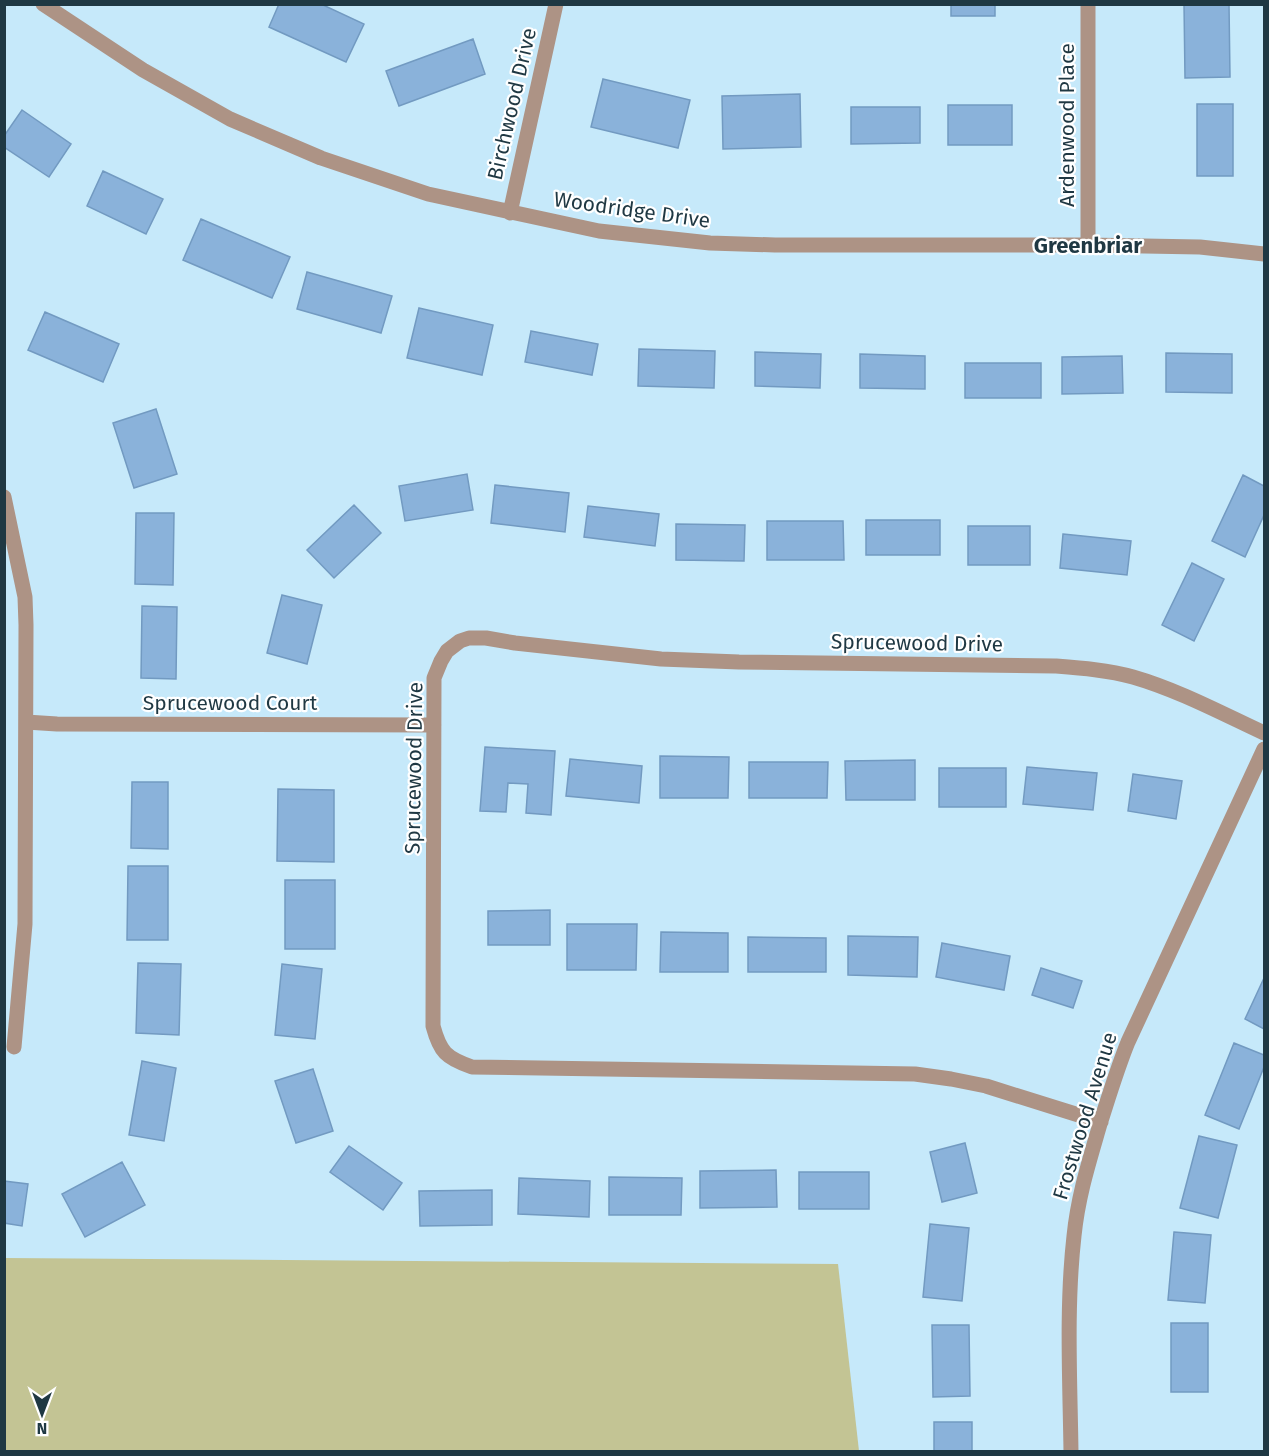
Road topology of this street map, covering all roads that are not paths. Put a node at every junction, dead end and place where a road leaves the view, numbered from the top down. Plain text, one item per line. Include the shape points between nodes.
1 (43, 4) edge
2 (556, 4) edge
3 (1088, 4) edge
4 (510, 213) junction
5 (1088, 245) junction
6 (1264, 254) edge
7 (4, 497) edge
8 (26, 722) junction
9 (434, 725) junction
10 (1264, 733) edge
11 (1264, 749) edge
12 (14, 1047) dead end
13 (1101, 1122) junction
14 (1071, 1452) edge

1 - 4 street, Woodridge Drive via 143,70 240,123 385,180
2 - 4 street, Birchwood Drive
3 - 5 street, Ardenwood Place
4 - 5 street, Woodridge Drive via 599,231 710,243
5 - 6 street, Woodridge Drive via 1200,247
7 - 8 street via 25,597
8 - 9 street, Sprucewood Court
8 - 12 street via 25,924
9 - 10 street, Sprucewood Drive via 435,678 441,661 460,641 486,638 661,659 1093,669 1162,686
9 - 13 street, Sprucewood Drive via 433,1026 441,1050 457,1061 472,1067 915,1074 986,1086
11 - 13 street, Frostwood Avenue via 1128,1042
13 - 14 street, Frostwood Avenue via 1082,1185 1074,1234 1069,1322

